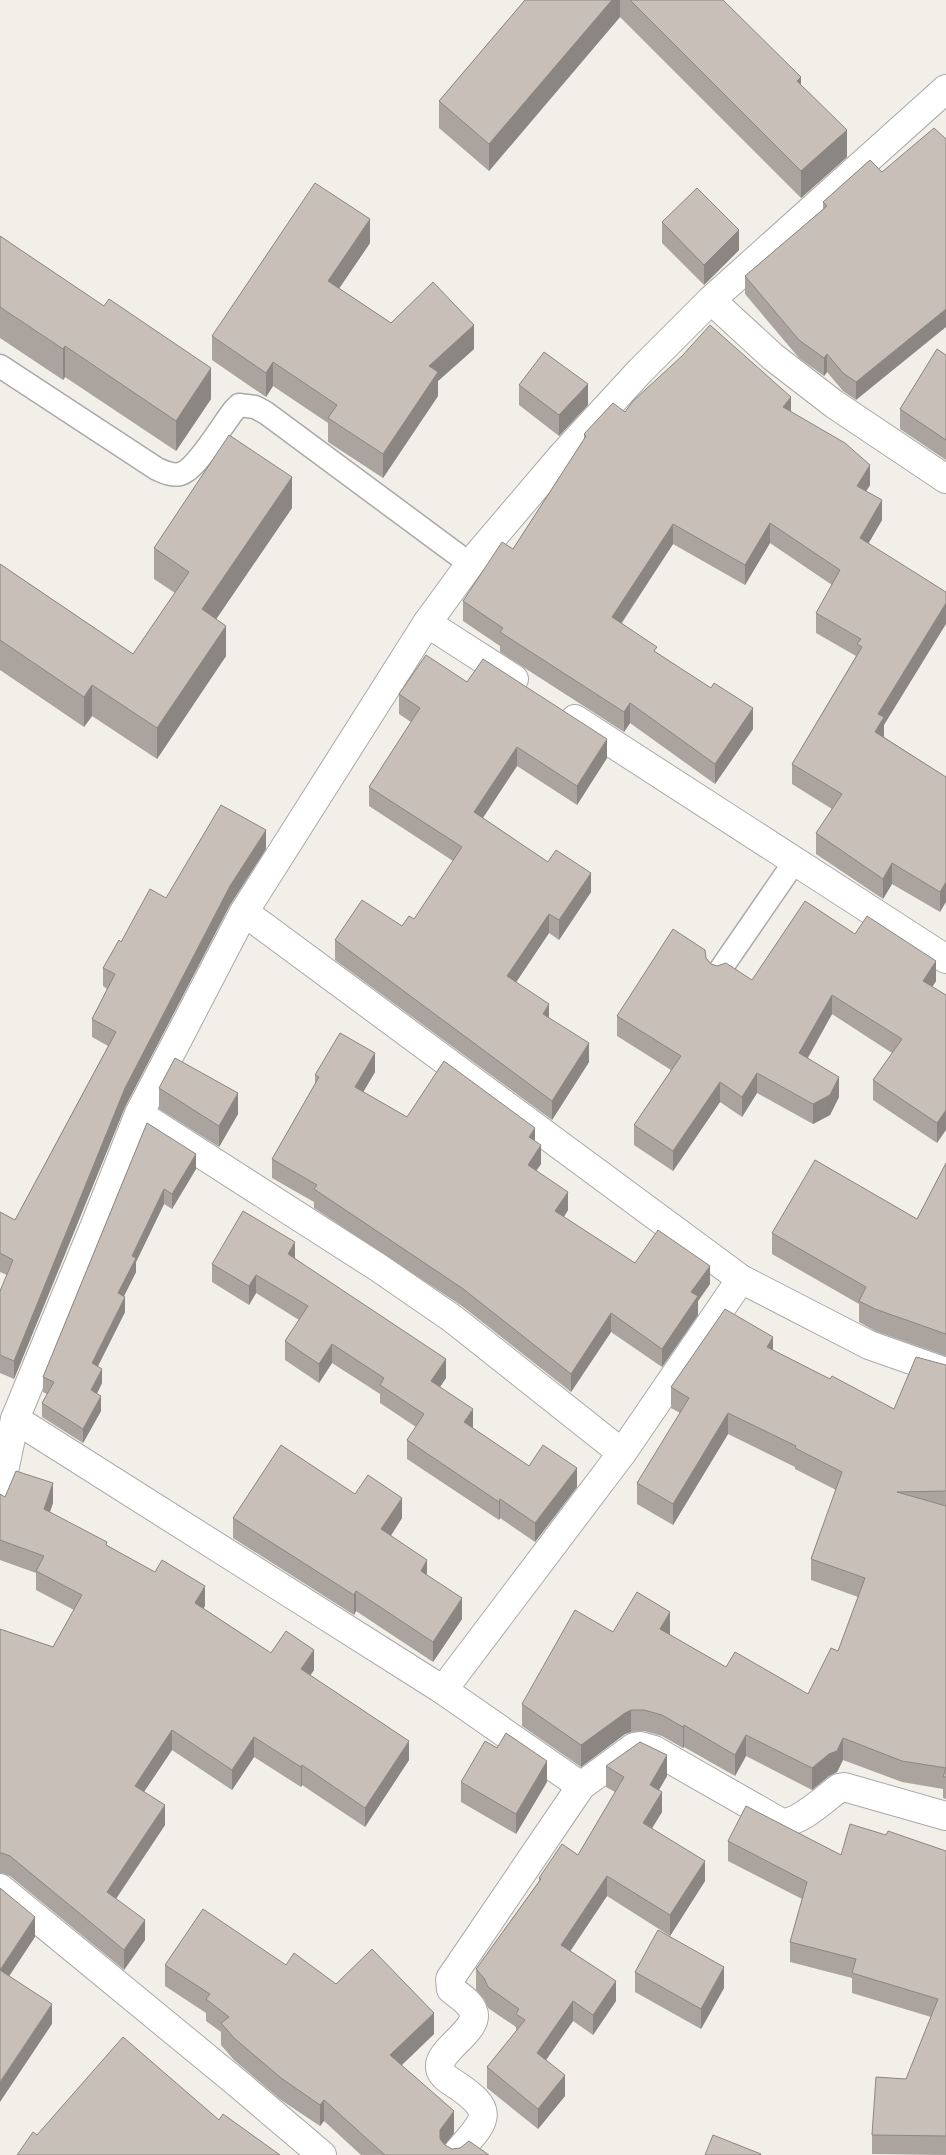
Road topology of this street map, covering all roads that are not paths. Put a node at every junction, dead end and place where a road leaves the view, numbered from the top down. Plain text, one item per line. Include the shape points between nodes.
1 (946, 89) edge
2 (711, 300) junction
3 (0, 366) edge
4 (946, 479) edge
5 (470, 564) junction
6 (427, 623) junction
7 (794, 861) junction
8 (244, 912) junction
9 (946, 959) edge
10 (718, 973) edge
11 (138, 1114) junction
12 (741, 1279) junction
13 (946, 1372) edge
14 (15, 1420) junction
15 (622, 1453) junction
16 (0, 1490) edge
17 (442, 1690) junction
18 (581, 1786) junction
19 (946, 1816) edge
20 (0, 1888) edge
21 (322, 2155) edge
22 (455, 2155) edge

1 - 2 street
2 - 4 street via 773,357 834,404
2 - 5 street via 561,457
3 - 5 lane via 157,469 178,475 196,462 235,408 239,405 255,407
5 - 6 street
6 - 7 street
6 - 8 street
7 - 9 street
7 - 10 lane
8 - 11 street
8 - 12 street
11 - 14 street
11 - 15 street via 379,1268 445,1314
12 - 13 street via 869,1345
12 - 15 street
14 - 16 street
14 - 17 street
15 - 17 street
17 - 18 street
18 - 19 street via 634,1747 640,1746 654,1750 780,1822 788,1823 798,1818 839,1788
18 - 22 street via 450,1979 451,1989 471,2007 474,2017 441,2060 440,2069 444,2077 474,2097 484,2115 480,2127
20 - 21 street

